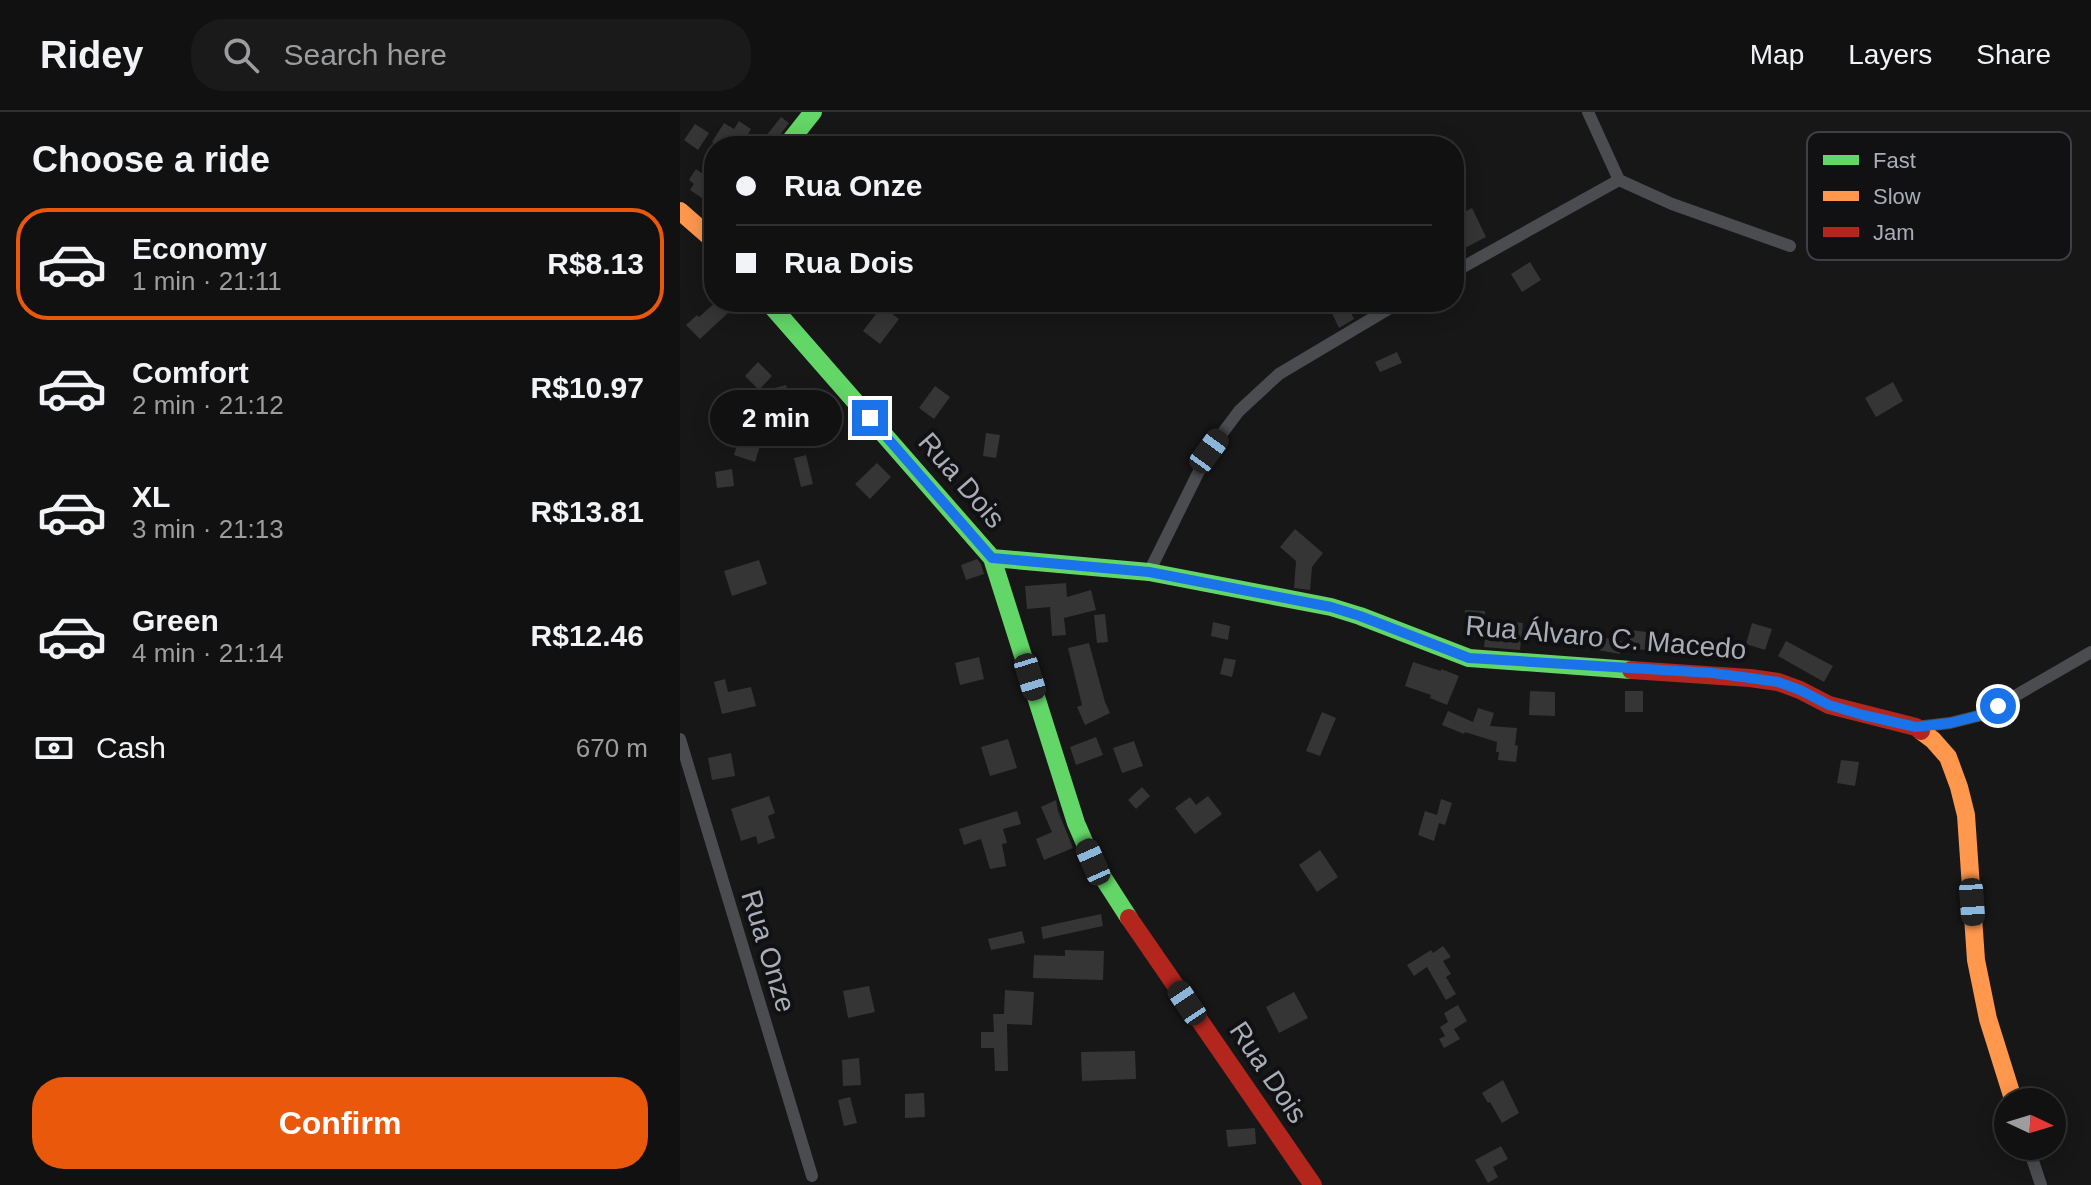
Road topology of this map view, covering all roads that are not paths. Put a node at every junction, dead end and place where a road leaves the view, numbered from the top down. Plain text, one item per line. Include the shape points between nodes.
1 (813, 112) edge
2 (1588, 112) edge
3 (794, 136) edge
4 (1619, 180) junction
5 (680, 211) edge
6 (704, 231) edge
7 (1790, 246) dead end
8 (1464, 266) edge
9 (777, 312) edge
10 (1383, 312) edge
11 (992, 558) junction
12 (1149, 572) junction
13 (2091, 652) edge
14 (1916, 727) junction
15 (680, 739) edge
16 (2010, 1088) edge
17 (2033, 1160) edge
18 (812, 1176) dead end
19 (1313, 1185) edge
20 (2041, 1185) edge

1 - 3 street
2 - 4 street
4 - 7 street
4 - 8 street
5 - 6 street
9 - 11 street, Rua Dois
10 - 12 street via 1279,374 1239,411 1209,451
11 - 12 street, Rua Álvaro C. Macedo
11 - 19 street, Rua Dois via 1093,862
12 - 14 street, Rua Álvaro C. Macedo via 1331,607 1469,658 1778,682 1829,705
13 - 14 street via 1982,715
14 - 16 street, Rua Álvaro C. Macedo via 1948,757 1959,787 1966,815 1976,960
15 - 18 street, Rua Onze
17 - 20 street

